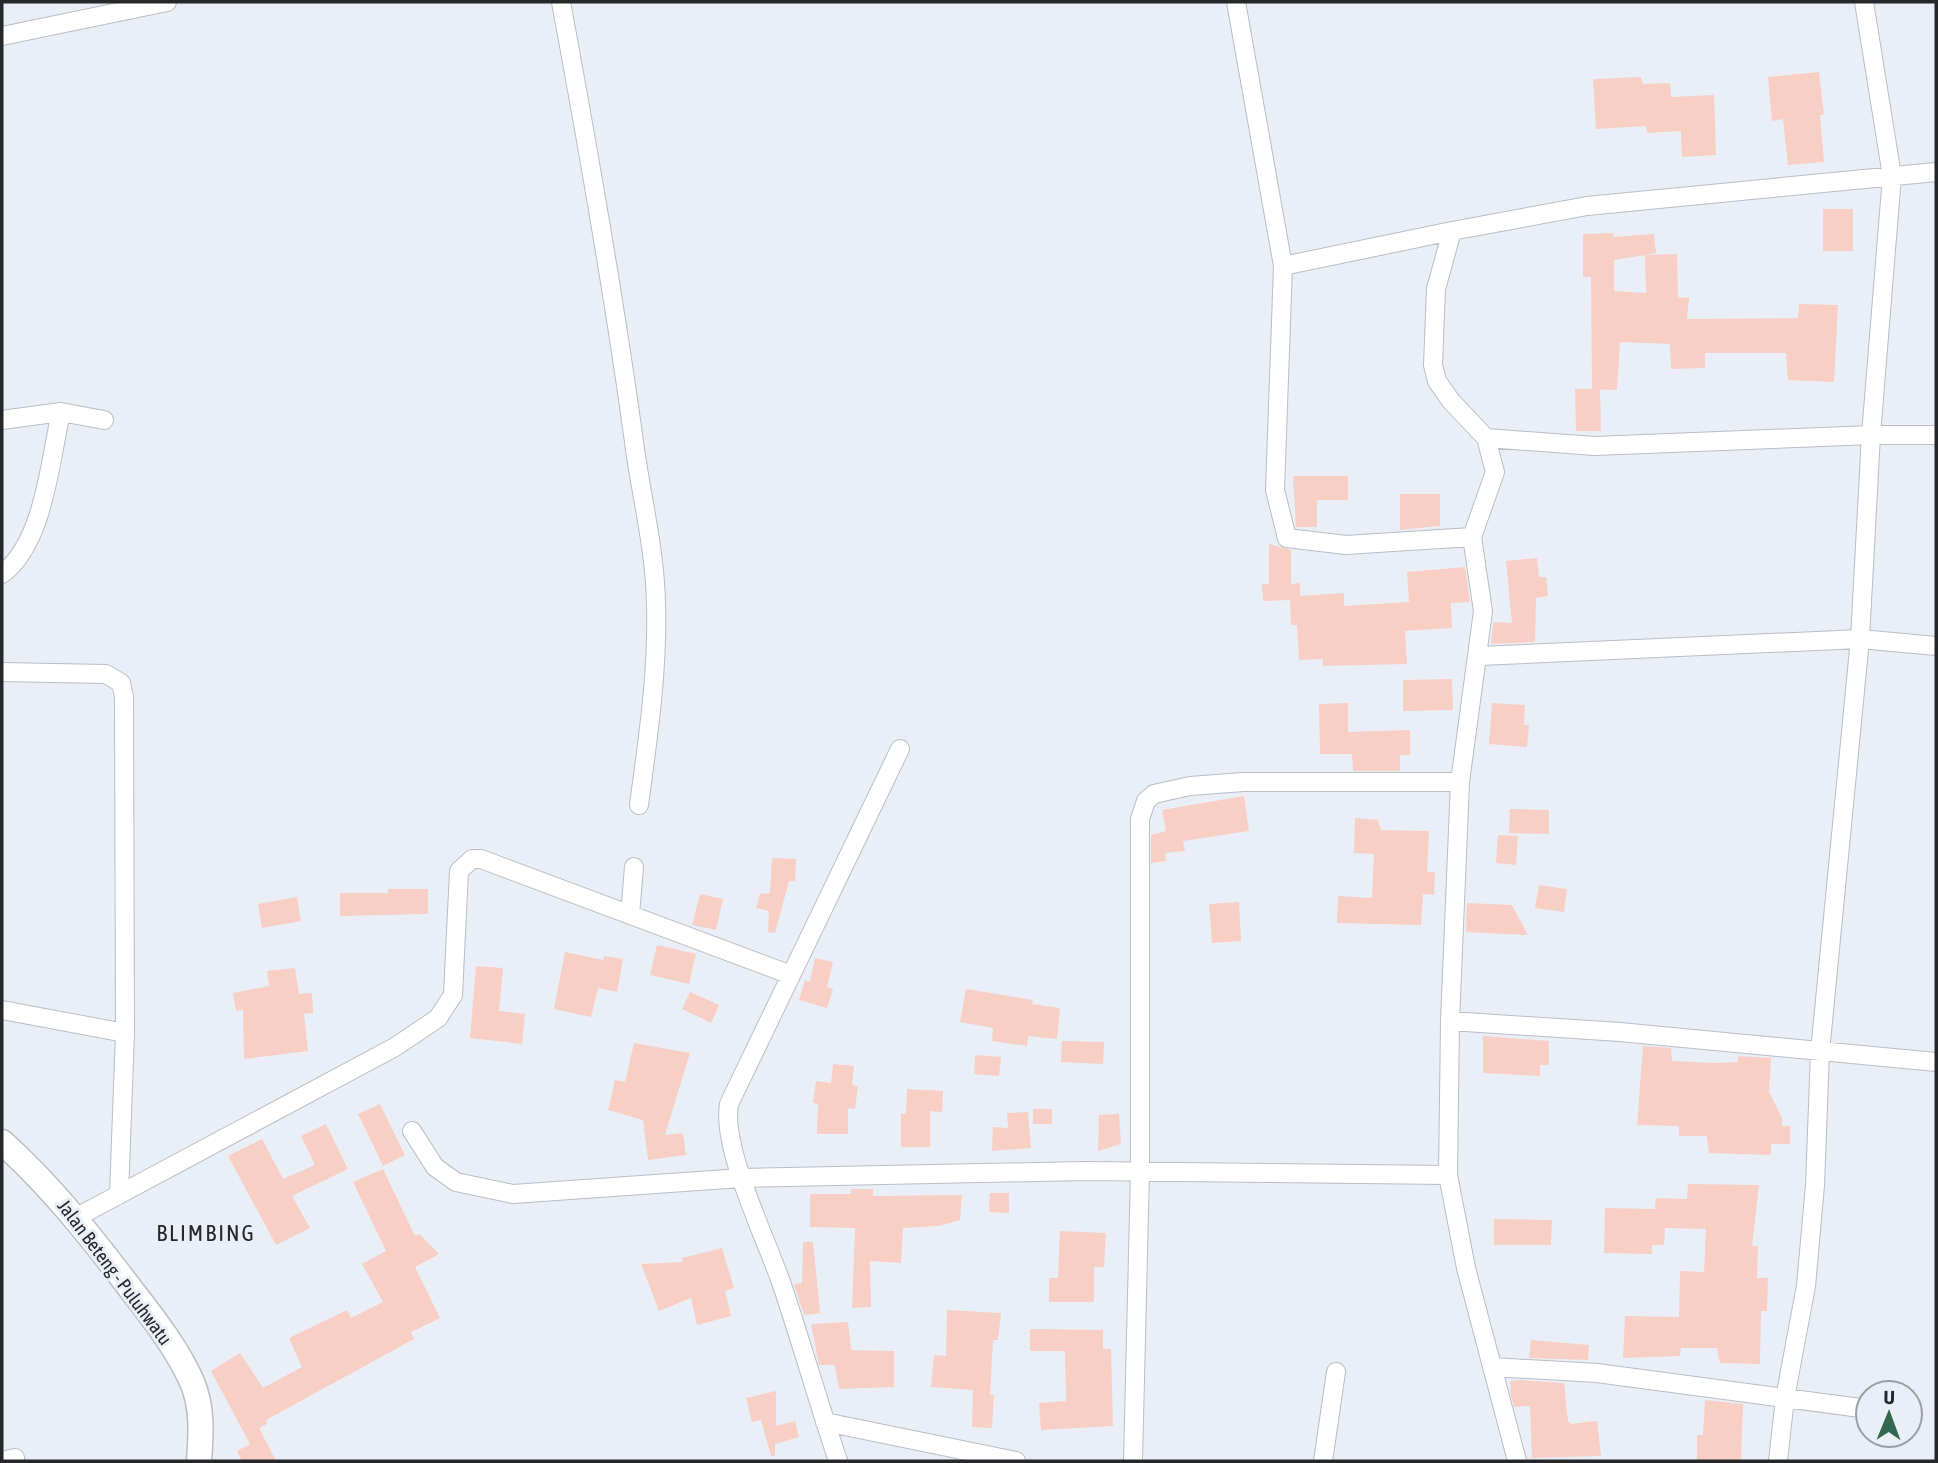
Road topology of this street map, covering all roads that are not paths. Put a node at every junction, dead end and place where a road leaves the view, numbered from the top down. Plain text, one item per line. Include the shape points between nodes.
1 (167, 2) edge
2 (561, 2) edge
3 (1236, 2) edge
4 (1864, 2) edge
5 (2, 36) edge
6 (1936, 172) edge
7 (1892, 176) junction
8 (1452, 231) junction
9 (1283, 266) junction
10 (61, 412) junction
11 (104, 419) dead end
12 (2, 421) edge
13 (1871, 435) junction
14 (1936, 435) edge
15 (1486, 438) junction
16 (1472, 537) junction
17 (2, 574) edge
18 (1860, 639) junction
19 (1936, 646) edge
20 (1479, 656) junction
21 (2, 672) edge
22 (900, 749) dead end
23 (1460, 782) junction
24 (639, 805) dead end
25 (634, 867) dead end
26 (630, 915) junction
27 (791, 975) junction
28 (2, 1010) edge
29 (1450, 1021) junction
30 (125, 1033) junction
31 (1820, 1052) junction
32 (1936, 1062) edge
33 (412, 1131) dead end
34 (2, 1142) edge
35 (1140, 1172) junction
36 (1448, 1175) junction
37 (741, 1178) junction
38 (119, 1195) junction
39 (77, 1217) junction
40 (1492, 1367) junction
41 (1336, 1372) dead end
42 (1785, 1398) junction
43 (1854, 1407) edge
44 (825, 1422) junction
45 (199, 1461) edge
46 (838, 1461) edge
47 (1016, 1461) edge
48 (1133, 1461) edge
49 (1323, 1461) edge
50 (1517, 1461) edge
51 (1778, 1461) edge

1 - 5 street
2 - 24 street via 652,534 656,688
3 - 9 street
4 - 7 street
6 - 7 street
7 - 8 street via 1587,206
7 - 13 street
8 - 9 street
8 - 15 street via 1436,289 1433,365 1437,381 1451,401
9 - 16 street via 1275,490 1287,538 1346,545
10 - 11 street
10 - 12 street
10 - 17 street via 35,527 23,551
13 - 14 street
13 - 15 street via 1595,446
13 - 18 street
15 - 16 street via 1495,472
16 - 20 street via 1483,611
18 - 19 street
18 - 20 street
18 - 31 street
20 - 23 street
21 - 30 street via 106,674 121,683
22 - 27 street
23 - 29 street
23 - 35 street via 1212,783 1167,790 1146,801 1140,819
25 - 26 street
26 - 27 street
26 - 38 street via 481,859 464,863 458,881 453,995 438,1018 395,1047
27 - 37 street via 729,1104 727,1116
28 - 30 street
29 - 31 street
29 - 36 street
30 - 38 street
31 - 32 street
31 - 42 street via 1806,1286
33 - 37 street via 435,1167 456,1182 513,1194
34 - 39 street, Jalan Beteng - Puluhwatu
35 - 36 street
35 - 37 street
35 - 48 street
36 - 40 street
37 - 44 street via 782,1285
38 - 39 street
39 - 45 street, Jalan Beteng - Puluhwatu via 157,1323 191,1381 202,1427
40 - 42 street via 1597,1373
40 - 50 street
41 - 49 street
42 - 43 street
42 - 51 street
44 - 46 street
44 - 47 street

